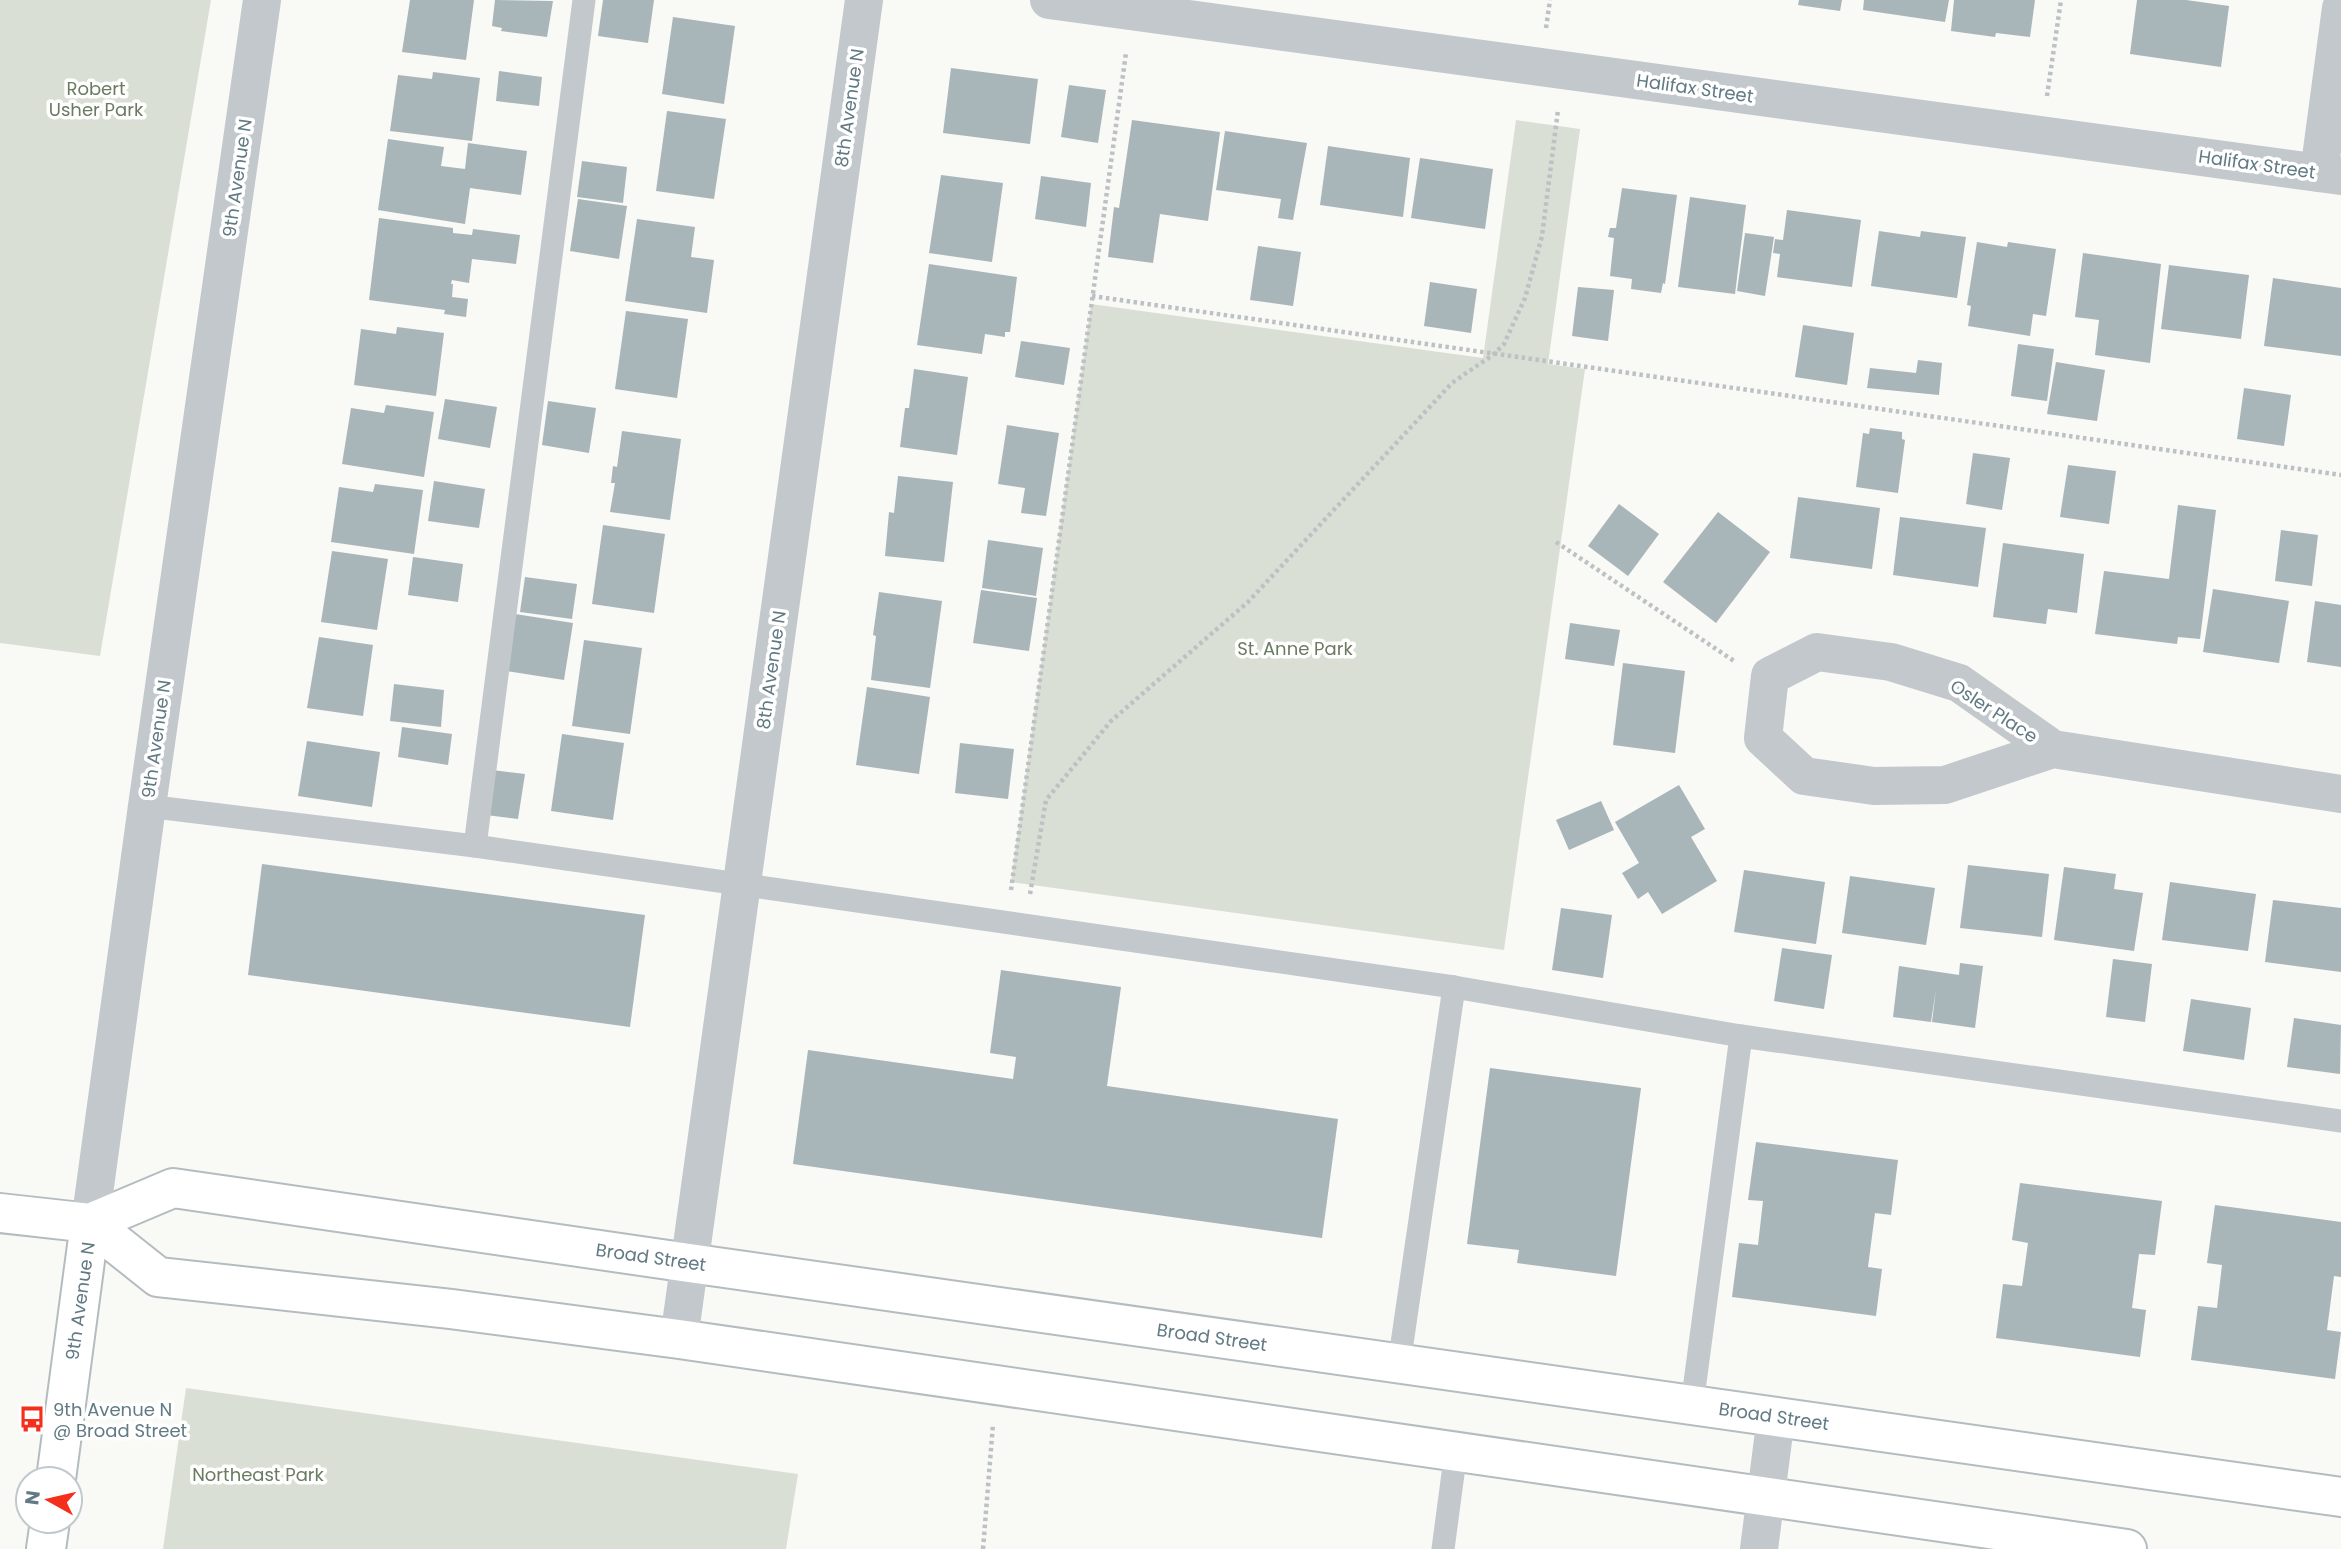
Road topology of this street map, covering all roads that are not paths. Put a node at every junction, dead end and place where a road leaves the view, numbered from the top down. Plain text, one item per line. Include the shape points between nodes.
1 (262, 0) edge
2 (584, 0) edge
3 (864, 0) edge
4 (1049, 0) edge
5 (2341, 8) edge
6 (2330, 174) edge
7 (2053, 749) junction
8 (2341, 794) edge
9 (147, 806) junction
10 (475, 846) junction
11 (741, 886) junction
12 (1454, 987) junction
13 (1741, 1036) junction
14 (2341, 1121) edge
15 (0, 1213) edge
16 (90, 1223) junction
17 (689, 1263) junction
18 (678, 1339) junction
19 (1399, 1364) junction
20 (1692, 1405) junction
21 (1776, 1417) junction
22 (1456, 1451) junction
23 (58, 1465) edge
24 (1765, 1495) junction
25 (2341, 1497) edge
26 (1443, 1549) edge
27 (1759, 1549) edge
28 (2127, 1549) edge

1 - 9 street, 9th Avenue N
2 - 10 lane
3 - 11 street, 8th Avenue N
4 - 6 street, Halifax Street
5 - 6 street
7 - 7 street, Osler Place via 1959,683 1891,662 1817,652 1770,676 1763,738 1804,776 1874,786 1945,785
7 - 8 street, Osler Place
9 - 10 lane
9 - 16 street, 9th Avenue N
10 - 11 lane
11 - 12 lane
11 - 17 street, 8th Avenue N
12 - 13 lane
12 - 19 lane
13 - 14 lane
13 - 20 lane
15 - 16 main road, Broad Street
16 - 17 main road, Broad Street via 173,1188
16 - 18 main road via 158,1277
16 - 23 main road, 9th Avenue N
17 - 18 street, 8th Avenue N
17 - 19 main road, Broad Street
18 - 22 main road
19 - 20 main road, Broad Street
20 - 21 main road, Broad Street
21 - 24 street
21 - 25 main road, Broad Street
22 - 24 main road
22 - 26 lane
24 - 27 street
24 - 28 main road

